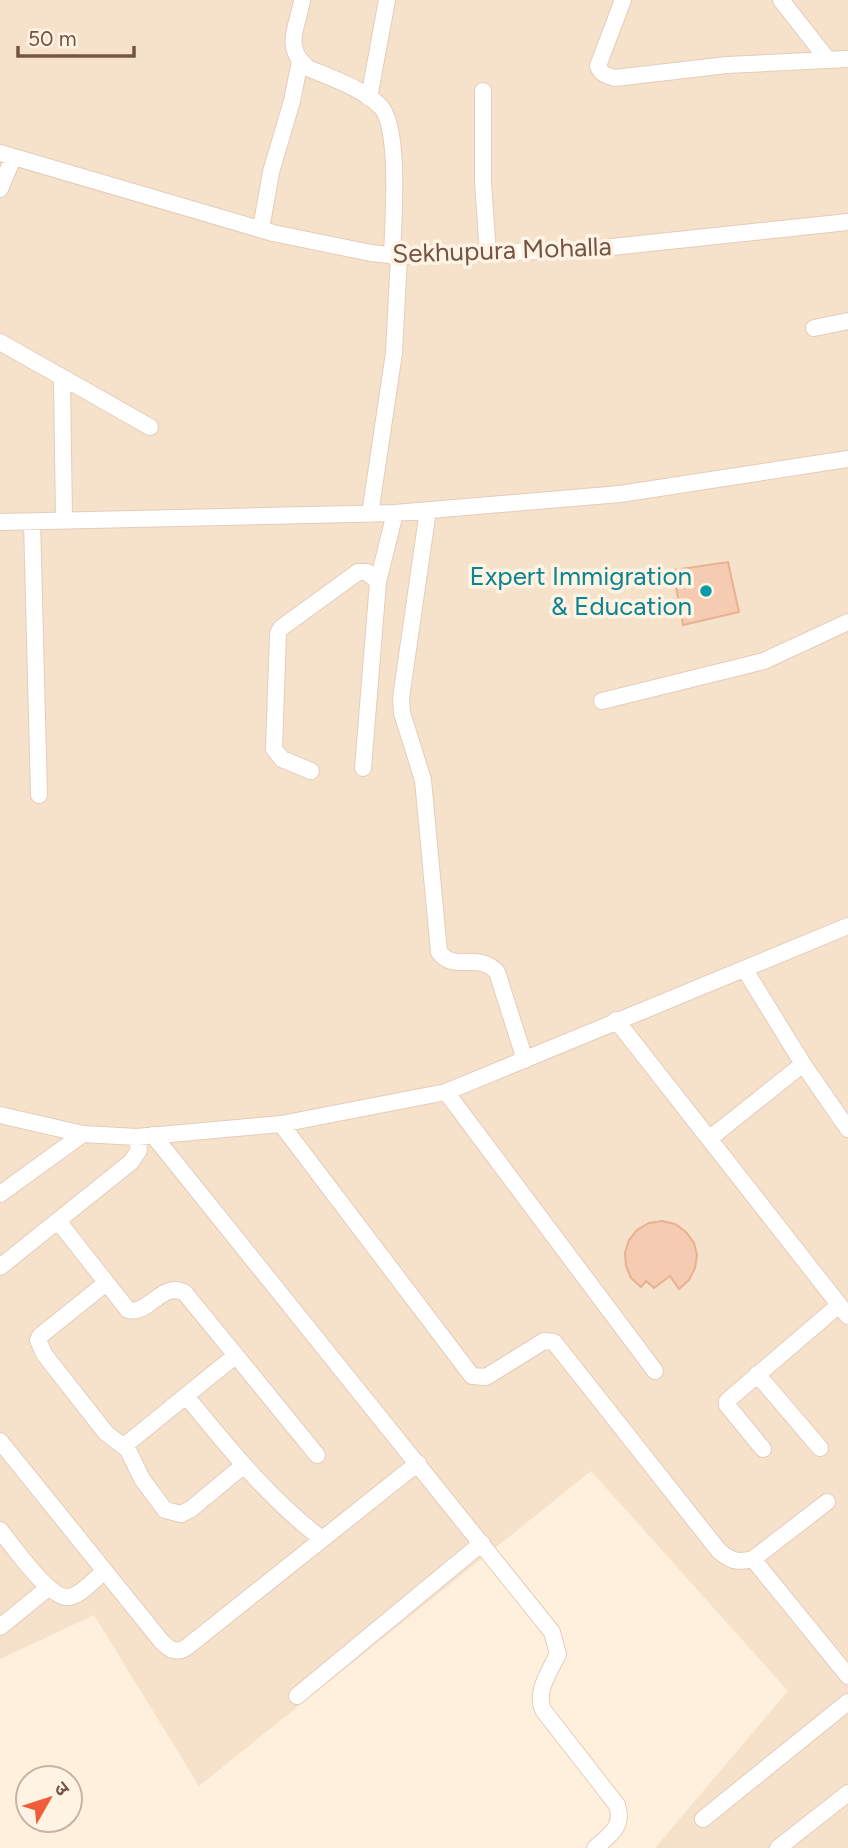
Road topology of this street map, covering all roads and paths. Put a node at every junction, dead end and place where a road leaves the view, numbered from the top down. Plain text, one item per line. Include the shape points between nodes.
1 (302, 0) edge
2 (387, 0) edge
3 (623, 0) edge
4 (781, 0) edge
5 (828, 60) junction
6 (848, 60) edge
7 (300, 61) junction
8 (483, 91) dead end
9 (369, 98) junction
10 (6, 155) edge
11 (0, 190) edge
12 (848, 222) edge
13 (261, 229) junction
14 (488, 254) junction
15 (396, 256) junction
16 (848, 321) edge
17 (814, 328) dead end
18 (0, 342) edge
19 (62, 379) junction
20 (150, 427) dead end
21 (848, 459) edge
22 (428, 510) junction
23 (394, 513) junction
24 (370, 514) junction
25 (64, 520) junction
26 (32, 521) junction
27 (0, 522) edge
28 (378, 582) junction
29 (848, 622) edge
30 (602, 701) dead end
31 (363, 768) dead end
32 (311, 771) dead end
33 (38, 795) dead end
34 (848, 926) edge
35 (746, 970) junction
36 (616, 1020) junction
37 (525, 1060) junction
38 (803, 1064) junction
39 (446, 1092) junction
40 (0, 1115) edge
41 (281, 1124) junction
42 (848, 1129) edge
43 (83, 1134) junction
44 (145, 1136) junction
45 (709, 1139) junction
46 (0, 1194) edge
47 (58, 1220) junction
48 (0, 1267) edge
49 (106, 1283) junction
50 (843, 1310) edge
51 (235, 1356) junction
52 (654, 1371) dead end
53 (757, 1374) junction
54 (186, 1396) junction
55 (0, 1441) edge
56 (124, 1446) junction
57 (821, 1448) dead end
58 (764, 1449) dead end
59 (317, 1455) dead end
60 (418, 1463) junction
61 (244, 1465) junction
62 (827, 1502) dead end
63 (0, 1530) edge
64 (322, 1539) junction
65 (482, 1543) junction
66 (753, 1559) junction
67 (105, 1571) junction
68 (48, 1588) junction
69 (0, 1627) edge
70 (848, 1676) edge
71 (298, 1696) dead end
72 (848, 1702) edge
73 (848, 1793) edge
74 (703, 1819) dead end
75 (595, 1848) edge
76 (778, 1848) edge

1 - 7 street via 293,41
2 - 9 street
3 - 5 street via 598,66 608,76
4 - 5 street
5 - 6 street
7 - 9 street
7 - 13 street
8 - 14 street
9 - 15 street via 381,106 390,123
10 - 11 street
10 - 13 street, Sekhupura Mohalla
12 - 14 street, Sekhupura Mohalla via 593,249
13 - 15 street, Sekhupura Mohalla
14 - 15 street, Sekhupura Mohalla
15 - 24 street via 394,353
16 - 17 street
18 - 19 street
19 - 20 street
19 - 25 street
21 - 22 street via 620,494
22 - 23 street
22 - 37 street via 401,698 424,780 439,952 451,962 483,961 497,971
23 - 24 street
23 - 28 street
24 - 25 street
25 - 26 street
26 - 27 street
26 - 33 street
28 - 31 street
28 - 32 street via 367,572 358,572 278,633 274,749 282,759
29 - 30 street via 764,661
34 - 35 street
35 - 36 street
35 - 38 street
36 - 37 street
36 - 45 street
37 - 39 street
38 - 42 street
38 - 45 street
39 - 41 street
39 - 52 street
40 - 43 street
41 - 44 street
41 - 66 street via 472,1376 486,1377 544,1341 554,1342 719,1552 740,1563
43 - 44 street
43 - 46 street
44 - 47 street via 131,1161
44 - 60 street
45 - 50 street
47 - 48 street
47 - 49 street
49 - 51 street via 133,1311 178,1289
49 - 56 street via 38,1340 99,1426
50 - 53 street
51 - 54 street
51 - 59 street
53 - 57 street
53 - 58 street via 727,1405
54 - 56 street
54 - 61 street
55 - 67 street
56 - 61 street via 150,1492 172,1514 191,1509
60 - 64 street
60 - 65 street
61 - 64 street via 286,1510
62 - 66 street
63 - 68 street
64 - 67 street via 181,1651 168,1648
65 - 71 street
65 - 75 street via 542,1617 557,1643 558,1654 539,1701 617,1805 620,1821
66 - 70 street
67 - 68 street via 69,1597
68 - 69 street
72 - 74 street
73 - 76 street

